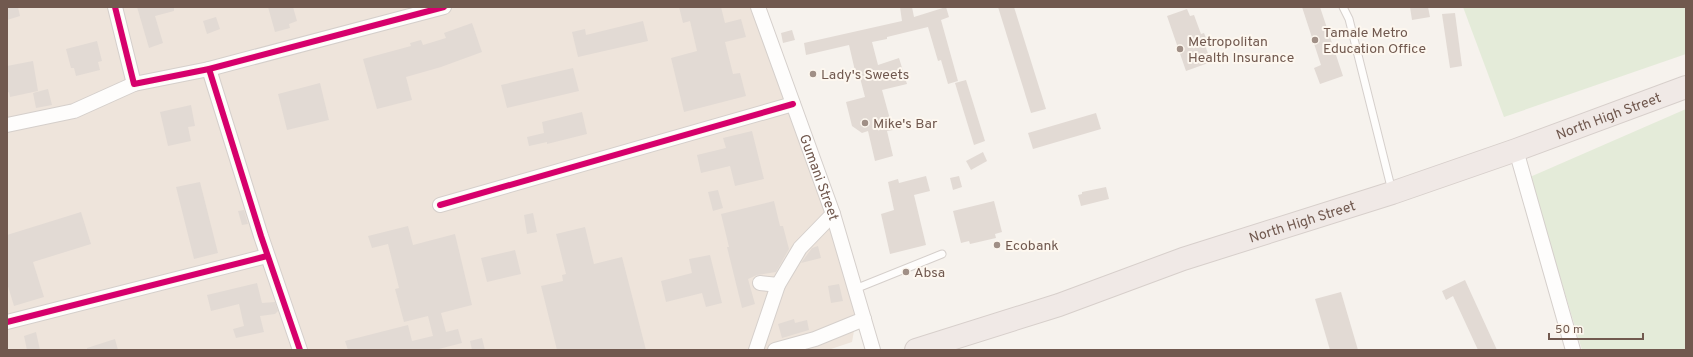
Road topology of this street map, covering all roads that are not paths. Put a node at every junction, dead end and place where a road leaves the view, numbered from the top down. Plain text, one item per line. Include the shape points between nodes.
1 (115, 7) edge
2 (444, 7) edge
3 (758, 7) edge
4 (1343, 7) edge
5 (209, 69) junction
6 (134, 84) junction
7 (1686, 87) edge
8 (793, 104) junction
9 (7, 125) edge
10 (1516, 150) junction
11 (1392, 193) junction
12 (440, 205) dead end
13 (833, 214) junction
14 (942, 254) dead end
15 (267, 256) junction
16 (760, 283) dead end
17 (778, 285) junction
18 (854, 288) junction
19 (864, 319) junction
20 (7, 322) edge
21 (300, 350) edge
22 (756, 350) edge
23 (775, 350) edge
24 (873, 350) edge
25 (916, 350) edge
26 (1573, 350) edge

1 - 6 street
2 - 5 street
3 - 8 street, Gumani Street
4 - 11 lane
5 - 6 street
5 - 15 street
6 - 9 street via 74,111
7 - 10 highway, North High Street
8 - 12 street
8 - 13 street, Gumani Street
10 - 11 highway, North High Street
10 - 26 street
11 - 25 highway, North High Street via 1183,258 1058,305
13 - 17 street via 800,248
13 - 18 street, Gumani Street
14 - 18 lane
15 - 20 street
15 - 21 street
16 - 17 street
17 - 22 street
18 - 19 street, Gumani Street
19 - 23 street via 815,339
19 - 24 street, Gumani Street

